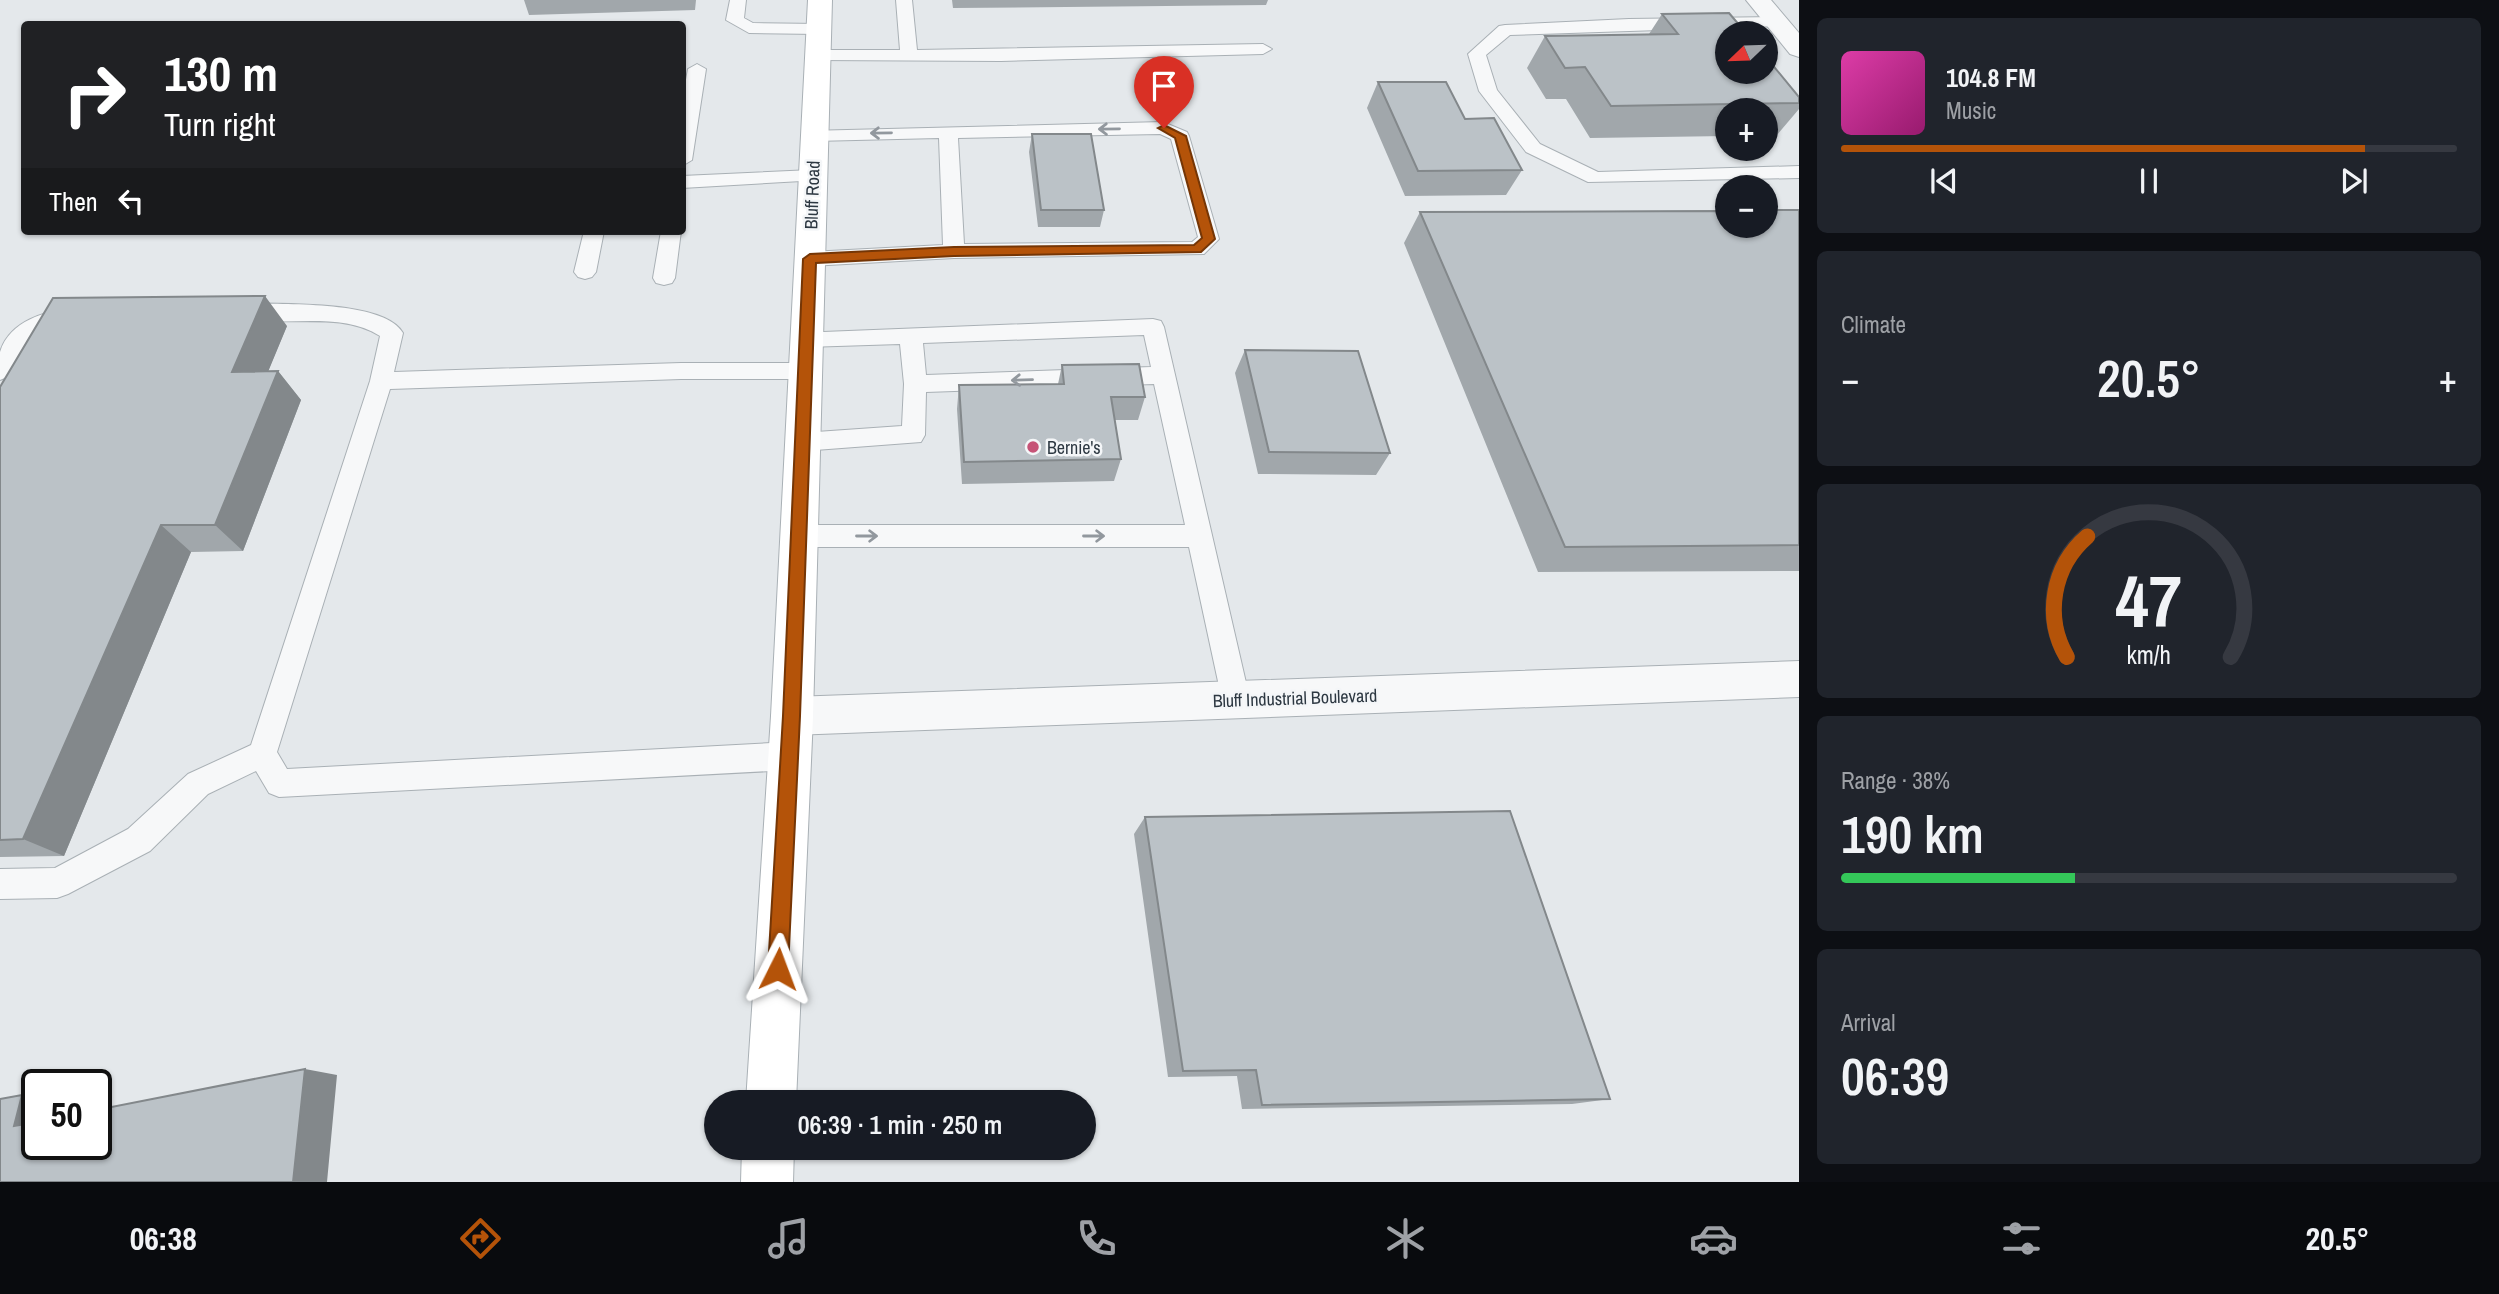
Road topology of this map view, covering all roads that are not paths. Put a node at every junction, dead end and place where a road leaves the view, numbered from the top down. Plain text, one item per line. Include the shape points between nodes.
1 (738, 0) edge
2 (820, 0) edge
3 (904, 0) edge
4 (1758, 0) edge
5 (1775, 21) edge
6 (1715, 23) edge
7 (1778, 24) edge
8 (818, 42) junction
9 (1263, 49) dead end
10 (1799, 49) edge
11 (909, 56) junction
12 (697, 69) dead end
13 (948, 132) junction
14 (814, 135) junction
15 (686, 136) edge
16 (1799, 172) edge
17 (812, 176) junction
18 (686, 182) edge
19 (593, 235) edge
20 (670, 235) edge
21 (954, 251) junction
22 (810, 259) junction
23 (585, 272) dead end
24 (664, 278) dead end
25 (225, 311) edge
26 (100, 312) edge
27 (911, 336) junction
28 (806, 355) junction
29 (0, 372) edge
30 (1164, 375) junction
31 (381, 381) junction
32 (915, 384) junction
33 (802, 442) junction
34 (799, 536) junction
35 (1199, 536) junction
36 (1799, 679) edge
37 (1236, 700) junction
38 (791, 736) junction
39 (262, 754) junction
40 (0, 884) edge
41 (772, 1090) edge
42 (767, 1160) edge
43 (766, 1182) edge

1 - 8 lane via 735,20 749,28
2 - 8 main road, Bluff Road
3 - 11 lane
4 - 5 street
6 - 16 lane via 1505,30 1477,54 1488,91 1533,148 1595,178
7 - 10 street
8 - 11 lane
8 - 14 main road, Bluff Road
9 - 11 lane
12 - 15 lane
13 -> 14 lane
13 - 21 lane
21 -> 13 lane via 1197,249 1209,239 1180,136 1164,128
14 - 17 main road, Bluff Road
17 - 18 lane
17 - 22 main road, Bluff Road
19 - 23 lane
20 - 24 lane
21 - 22 lane
22 - 28 main road, Bluff Road
25 - 31 lane via 280,311 373,321 392,333
26 - 29 lane via 63,316 25,330
27 - 28 lane
27 - 30 lane via 1153,327
27 - 32 lane
28 - 31 lane via 681,371
28 - 33 main road, Bluff Road
30 -> 32 lane
30 - 35 lane
31 - 39 lane
32 - 33 lane via 913,435
33 - 34 main road, Bluff Road
34 -> 35 lane
34 - 38 main road, Bluff Road
35 - 37 lane
36 - 37 street, Bluff Industrial Boulevard
37 - 38 street, Bluff Industrial Boulevard
38 - 39 lane via 279,783
38 - 41 main road, Bluff Road
39 - 40 lane via 198,784 139,840 57,883
42 - 43 main road

